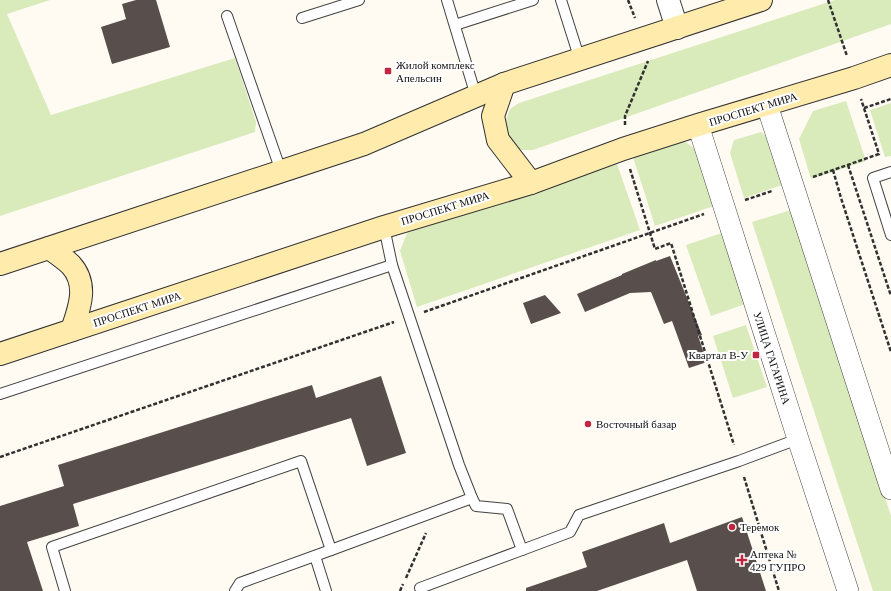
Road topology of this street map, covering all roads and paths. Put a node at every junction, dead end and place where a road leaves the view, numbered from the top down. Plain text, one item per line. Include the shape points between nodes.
1 (359, 0) edge
2 (447, 0) edge
3 (533, 0) edge
4 (561, 0) edge
5 (668, 0) edge
6 (761, 0) edge
7 (828, 0) edge
8 (723, 6) edge
9 (228, 16) dead end
10 (302, 18) dead end
11 (455, 25) junction
12 (677, 28) junction
13 (642, 39) junction
14 (580, 60) junction
15 (891, 65) edge
16 (854, 78) junction
17 (504, 84) junction
18 (476, 96) junction
19 (891, 99) edge
20 (767, 105) junction
21 (864, 108) junction
22 (698, 125) junction
23 (623, 149) junction
24 (848, 165) junction
25 (833, 170) junction
26 (281, 171) junction
27 (891, 172) edge
28 (531, 183) junction
29 (793, 184) junction
30 (724, 207) junction
31 (384, 227) junction
32 (650, 233) junction
33 (891, 235) edge
34 (49, 248) junction
35 (0, 264) edge
36 (392, 265) junction
37 (891, 296) edge
38 (410, 316) junction
39 (72, 330) junction
40 (891, 352) edge
41 (0, 354) edge
42 (0, 394) edge
43 (798, 439) junction
44 (0, 457) edge
45 (739, 461) junction
46 (891, 489) edge
47 (472, 498) junction
48 (331, 550) junction
49 (522, 550) junction
50 (315, 556) junction
51 (420, 588) dead end
52 (65, 591) edge
53 (235, 591) edge
54 (326, 591) edge
55 (779, 591) edge
56 (848, 591) edge

1 - 10 lane
2 - 11 lane
3 - 11 lane
4 - 14 lane
5 - 12 street
6 - 8 main road
7 - 16 path
8 - 12 main road
9 - 26 lane
11 - 18 lane
12 - 13 main road
13 - 14 main road
13 - 23 path via 649,60 625,116
14 - 17 main road
15 - 16 main road, ПРОСПЕКТ МИРА
16 - 20 main road, ПРОСПЕКТ МИРА
16 - 21 path
17 - 18 main road
17 - 28 main road via 493,116 498,140
18 - 26 main road via 364,144
19 - 21 path
20 - 22 main road, ПРОСПЕКТ МИРА
20 - 29 street
21 - 24 path via 879,154
22 - 23 main road, ПРОСПЕКТ МИРА
22 - 30 street, УЛИЦА ГАГАРИНА
23 - 28 main road, ПРОСПЕКТ МИРА
23 - 32 path
24 - 25 path
24 - 37 path
25 - 29 path
25 - 40 path
26 - 34 main road
27 - 33 lane via 873,178
28 - 31 main road, ПРОСПЕКТ МИРА
29 - 30 path
29 - 46 street
30 - 32 path
30 - 43 street, УЛИЦА ГАГАРИНА
31 - 36 lane
31 - 39 main road, ПРОСПЕКТ МИРА
32 - 38 path
32 - 45 path via 655,249 671,242
34 - 35 main road
34 - 39 main road via 71,265 80,284 82,296
36 - 38 lane
36 - 42 lane
38 - 44 path
38 - 47 lane
39 - 41 main road, ПРОСПЕКТ МИРА
43 - 45 lane
43 - 56 street, УЛИЦА ГАГАРИНА
45 - 49 lane via 579,515 570,532
45 - 55 path
47 - 48 lane
47 - 49 lane via 476,506 507,509
48 - 50 lane
48 - 52 lane via 301,461 52,547
49 - 51 lane
50 - 53 lane via 240,582
50 - 54 lane

